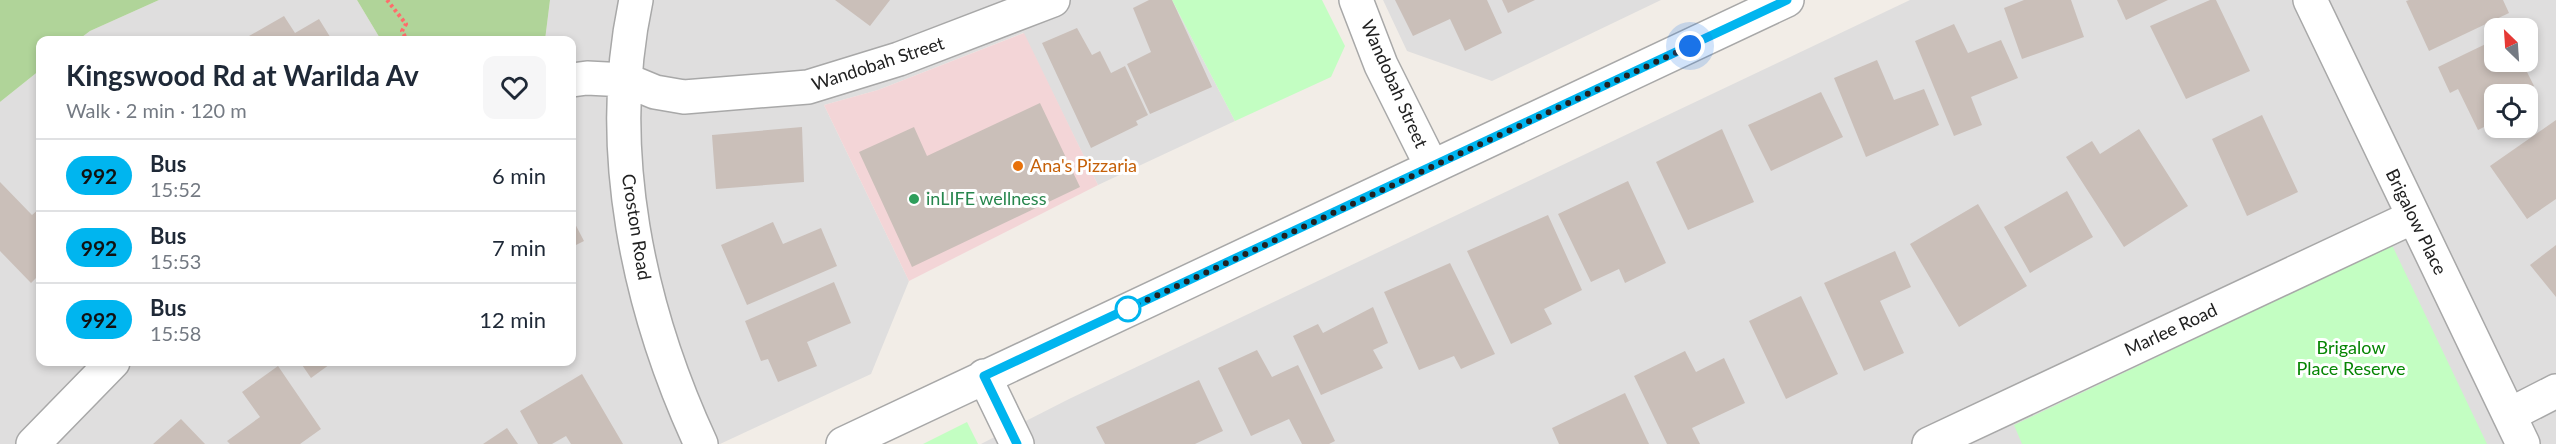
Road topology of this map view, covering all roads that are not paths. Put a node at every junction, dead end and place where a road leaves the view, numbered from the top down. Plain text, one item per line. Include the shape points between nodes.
1 (636, 0) edge
2 (1053, 0) edge
3 (1356, 0) edge
4 (1787, 0) edge
5 (2310, 0) edge
6 (576, 79) edge
7 (626, 80) junction
8 (1432, 167) junction
9 (2412, 217) junction
10 (109, 366) edge
11 (984, 376) junction
12 (2556, 391) edge
13 (2516, 430) edge
14 (1984, 432) edge
15 (33, 444) edge
16 (701, 444) edge
17 (843, 444) edge
18 (1017, 444) edge
19 (1929, 444) edge

1 - 7 street, Croston Road
2 - 7 street, Wandobah Street via 910,55 808,87 684,97 655,92
3 - 8 street, Wandobah Street via 1381,65
4 - 8 street
5 - 9 street, Brigalow Place
6 - 7 street, Wandobah Street
7 - 16 street, Croston Road via 628,199 638,255 666,362
8 - 11 street
9 - 13 street, Brigalow Place
9 - 14 street, Marlee Road
10 - 15 street
11 - 17 street
11 - 18 street
12 - 13 street
14 - 19 street, Marlee Road

